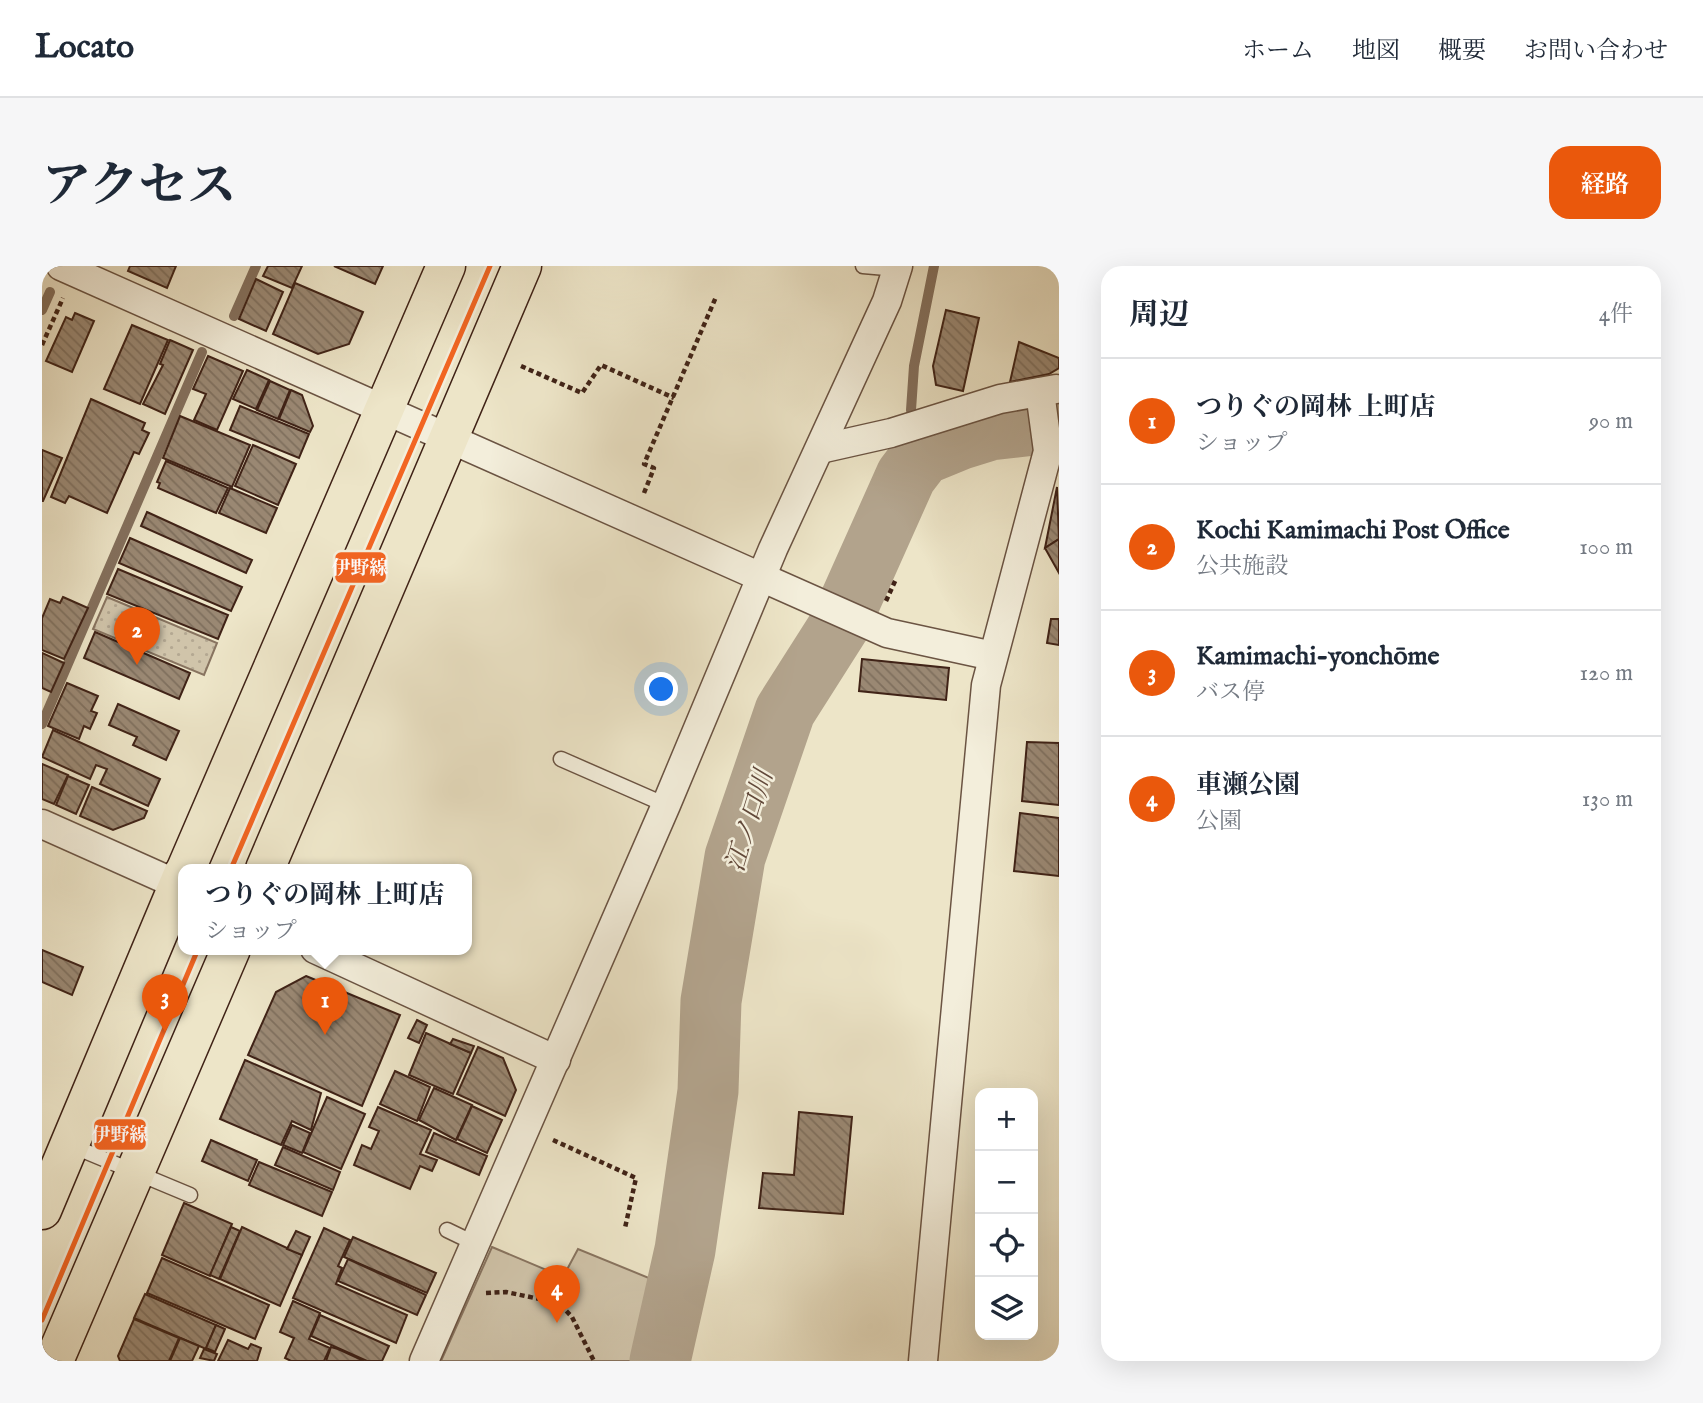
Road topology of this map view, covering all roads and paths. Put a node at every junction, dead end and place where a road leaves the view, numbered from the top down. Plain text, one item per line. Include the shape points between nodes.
1 (446, 266) edge
2 (522, 266) edge
3 (863, 266) edge
4 (898, 268) edge
5 (68, 269) edge
6 (716, 297) dead end
7 (42, 345) edge
8 (521, 366) dead end
9 (1047, 395) edge
10 (674, 398) junction
11 (385, 409) junction
12 (447, 437) junction
13 (820, 449) junction
14 (1053, 459) edge
15 (632, 520) junction
16 (762, 577) junction
17 (993, 656) junction
18 (561, 759) dead end
19 (666, 805) junction
20 (42, 824) edge
21 (189, 864) edge
22 (267, 864) edge
23 (178, 877) edge
24 (178, 891) edge
25 (228, 955) edge
26 (328, 955) edge
27 (556, 1060) junction
28 (525, 1128) junction
29 (69, 1145) junction
30 (137, 1173) junction
31 (190, 1195) dead end
32 (42, 1210) edge
33 (625, 1228) dead end
34 (447, 1230) dead end
35 (475, 1244) junction
36 (456, 1290) junction
37 (54, 1361) edge
38 (424, 1361) edge
39 (594, 1361) edge
40 (923, 1361) edge

1 - 11 highway
2 - 12 highway
3 - 4 lane
4 - 13 street
5 - 7 path
5 - 11 street
6 - 10 path
8 - 10 path via 582,393 601,365
9 - 13 street via 1000,399 891,433
9 - 14 street
10 - 15 path via 644,464 654,468
11 - 12 street
11 - 21 highway
12 - 15 street
12 - 22 highway
13 - 16 street
14 - 17 street
15 - 16 street
16 - 17 street via 887,633
16 - 19 street
17 - 40 street via 984,699
18 - 19 lane
19 - 27 street
20 - 23 street
24 - 29 highway
25 - 30 highway
26 - 27 street
27 - 28 street
28 - 33 path via 636,1178
28 - 35 street
29 - 30 lane
29 - 32 highway
30 - 31 lane
30 - 37 highway
34 - 35 lane
35 - 36 street
36 - 38 street
36 - 39 path via 506,1292 559,1303 572,1317

